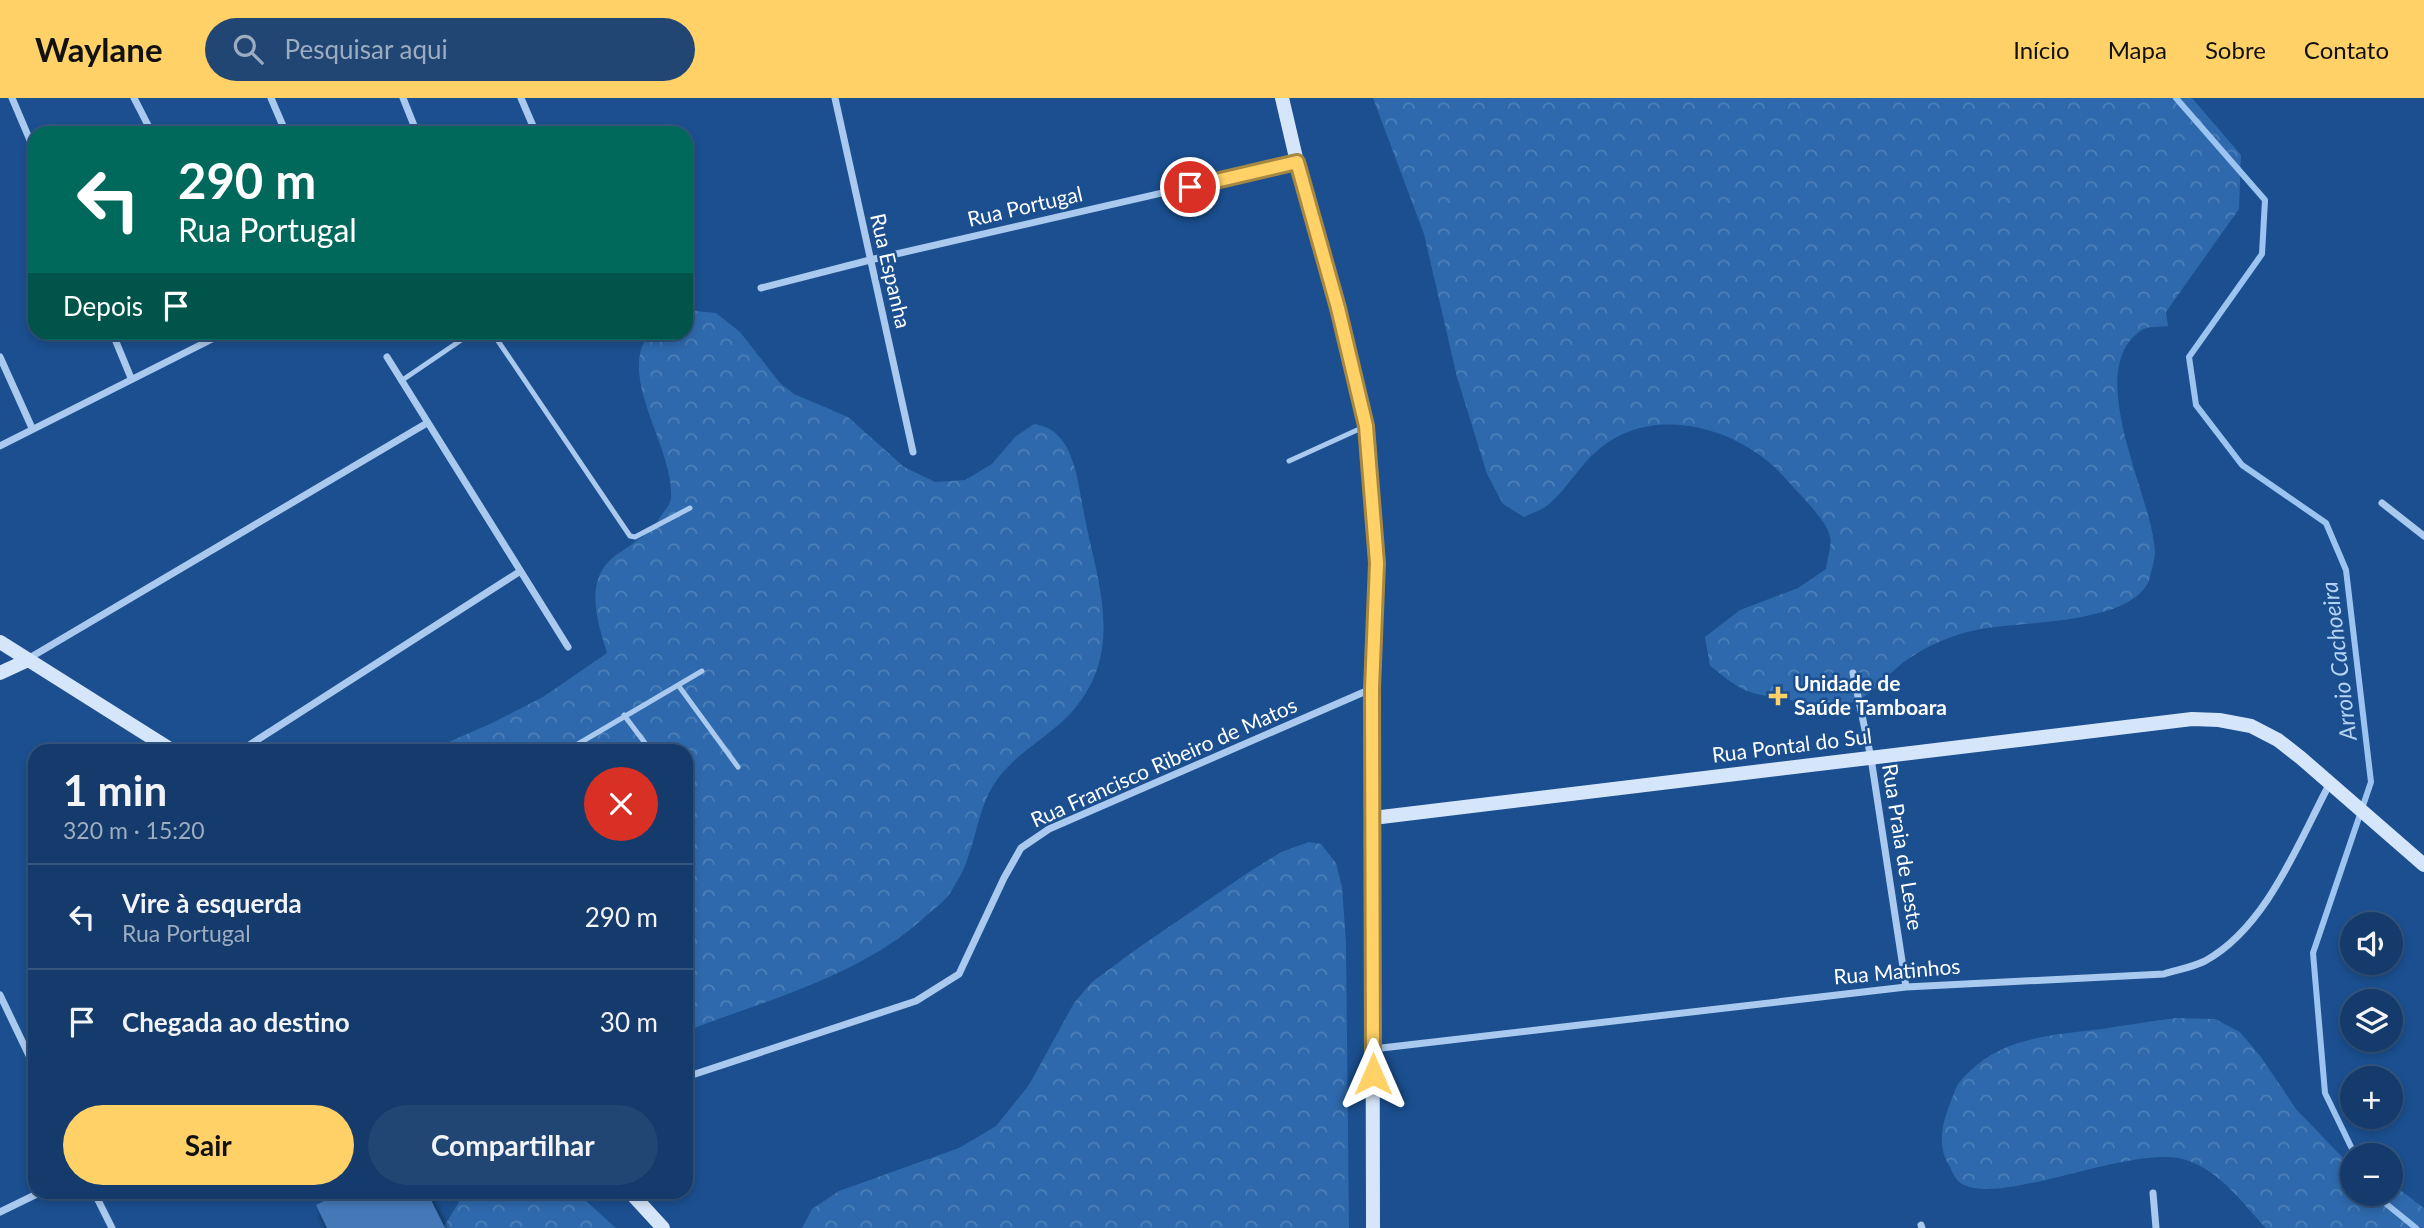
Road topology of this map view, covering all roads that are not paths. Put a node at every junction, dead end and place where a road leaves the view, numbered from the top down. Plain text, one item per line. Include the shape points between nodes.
1 (12, 98) edge
2 (134, 98) edge
3 (271, 98) edge
4 (403, 98) edge
5 (521, 98) edge
6 (835, 98) edge
7 (1282, 98) edge
8 (148, 126) edge
9 (283, 126) edge
10 (414, 126) edge
11 (533, 126) edge
12 (28, 136) edge
13 (1297, 162) junction
14 (870, 260) junction
15 (761, 288) dead end
16 (115, 340) edge
17 (209, 340) edge
18 (461, 340) edge
19 (497, 340) edge
20 (0, 357) edge
21 (387, 357) dead end
22 (131, 378) junction
23 (401, 381) junction
24 (427, 423) junction
25 (1366, 426) junction
26 (32, 428) junction
27 (0, 446) edge
28 (913, 452) dead end
29 (1289, 461) dead end
30 (2382, 503) dead end
31 (690, 508) dead end
32 (2424, 536) edge
33 (519, 572) junction
34 (0, 642) edge
35 (568, 647) dead end
36 (26, 660) junction
37 (702, 671) dead end
38 (0, 673) edge
39 (1853, 673) dead end
40 (678, 685) junction
41 (1372, 689) junction
42 (624, 715) junction
43 (160, 744) edge
44 (251, 744) edge
45 (577, 744) edge
46 (646, 744) edge
47 (1871, 758) junction
48 (738, 767) dead end
49 (2330, 783) junction
50 (1373, 818) junction
51 (2424, 865) edge
52 (1906, 987) junction
53 (0, 995) edge
54 (1373, 1049) junction
55 (28, 1053) edge
56 (693, 1075) edge
57 (2153, 1193) dead end
58 (28, 1198) edge
59 (98, 1199) edge
60 (636, 1199) edge
61 (0, 1212) edge
62 (112, 1228) edge
63 (663, 1228) edge
64 (1373, 1228) edge
65 (2156, 1228) edge

1 - 12 street
2 - 8 street
3 - 9 street
4 - 10 street
5 - 11 street
6 - 14 street, Rua Espanha
7 - 13 street
13 - 14 street, Rua Portugal
13 - 25 street
14 - 15 street, Rua Portugal
14 - 28 street, Rua Espanha
16 - 22 street
17 - 22 street
18 - 23 lane
19 - 31 lane via 630,536
20 - 26 street
21 - 23 street
22 - 26 street
23 - 24 street
24 - 33 street
24 - 36 street
25 - 29 lane
25 - 41 street via 1377,563
26 - 27 street
30 - 32 street
33 - 35 street
33 - 44 street
34 - 36 street
36 - 38 street
36 - 43 street
37 - 40 lane
39 - 47 street, Rua Praia de Leste
40 - 42 lane
40 - 48 lane
41 - 50 street
41 - 56 street, Rua Francisco Ribeiro de Matos via 1049,829 1021,848 959,974 916,1000
42 - 45 lane
42 - 46 lane
47 - 49 street, Rua Pontal do Sul via 2219,719 2251,726 2278,740
47 - 50 street, Rua Pontal do Sul
47 - 52 street, Rua Praia de Leste
49 - 51 street, Rua Pontal do Sul
49 - 52 street, Rua Matinhos via 2271,895 2237,938 2203,962 2164,974
50 - 54 street
52 - 54 street, Rua Matinhos
53 - 55 street
54 - 64 street
57 - 65 street
58 - 61 street
59 - 62 street
60 - 63 street

